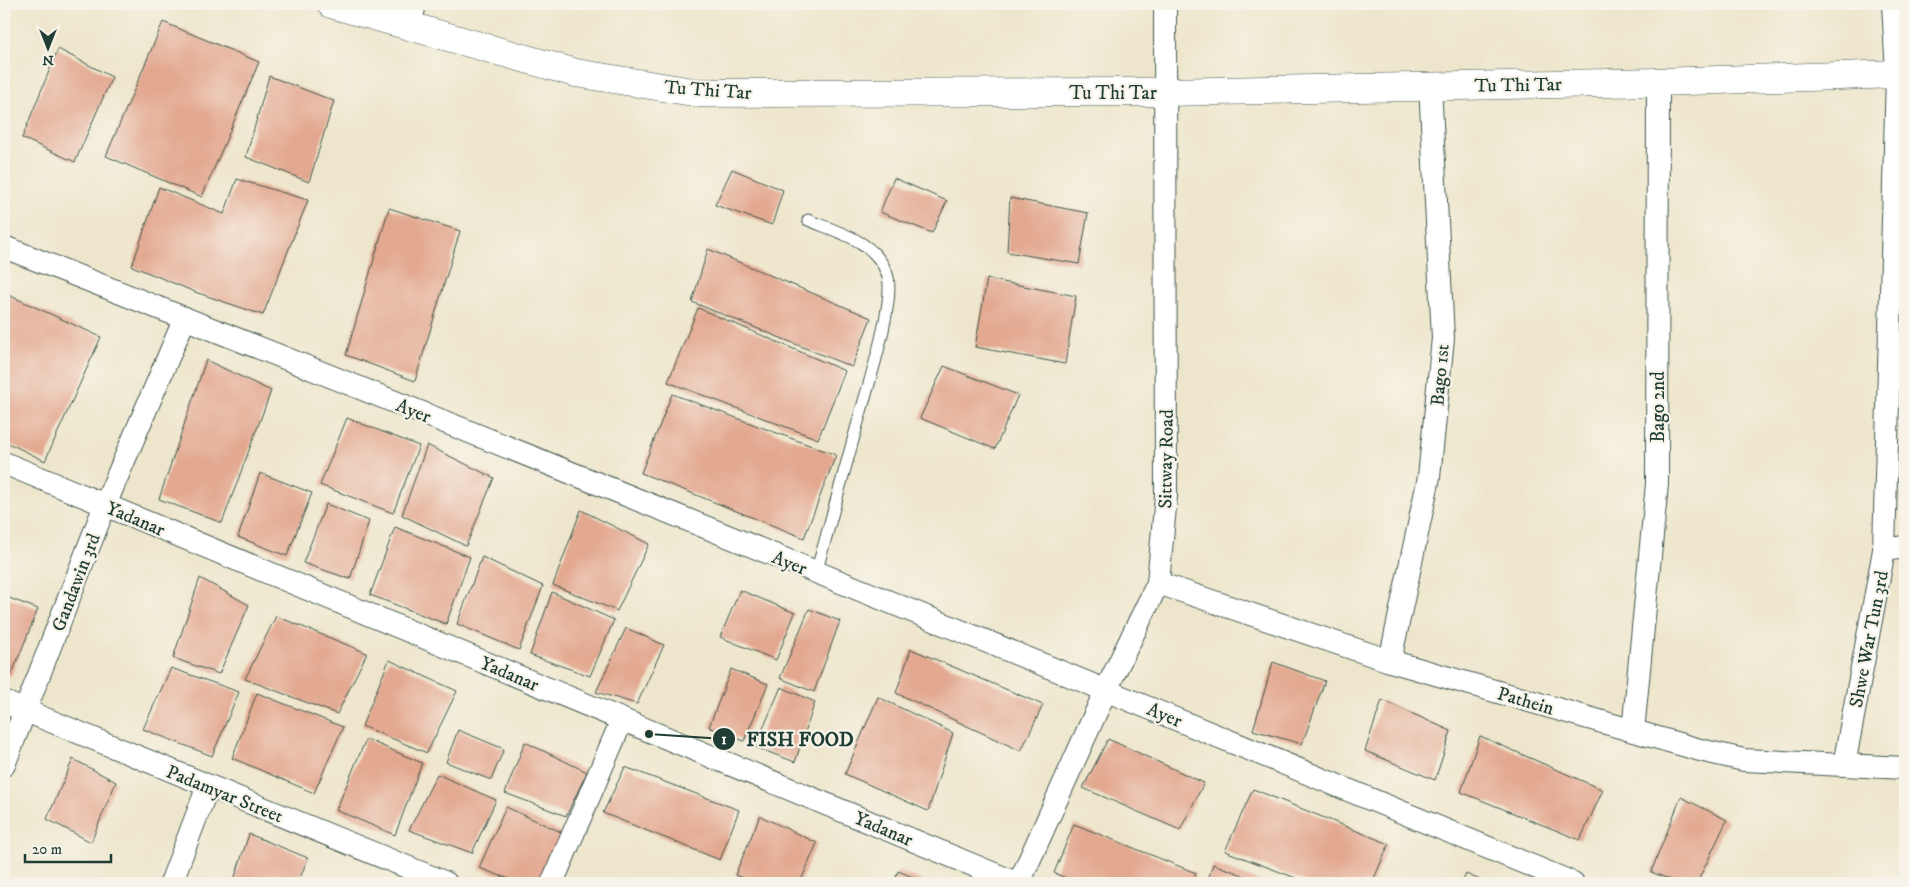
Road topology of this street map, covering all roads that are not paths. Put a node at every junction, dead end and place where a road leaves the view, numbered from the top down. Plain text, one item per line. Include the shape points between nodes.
1 (331, 4) edge
2 (1165, 4) edge
3 (1893, 4) edge
4 (413, 15) edge
5 (1901, 73) edge
6 (1658, 82) junction
7 (1430, 85) junction
8 (1165, 92) junction
9 (808, 220) dead end
10 (4, 247) edge
11 (185, 318) junction
12 (1898, 320) edge
13 (4, 463) edge
14 (105, 505) junction
15 (1895, 548) edge
16 (816, 573) junction
17 (1158, 583) junction
18 (1390, 661) junction
19 (1106, 690) junction
20 (4, 702) edge
21 (25, 711) junction
22 (622, 720) junction
23 (1633, 730) junction
24 (4, 765) edge
25 (1844, 765) junction
26 (1905, 768) edge
27 (208, 786) junction
28 (171, 883) edge
29 (446, 883) edge
30 (552, 883) edge
31 (1018, 883) edge
32 (1574, 883) edge

1 - 4 street, Tu Thi Tar
2 - 8 street, Sittway Road
3 - 5 street, Shwe War Tun 3rd
4 - 8 street, Tu Thi Tar via 576,74 699,93
5 - 6 street, Tu Thi Tar
5 - 12 street, Shwe War Tun 3rd
6 - 7 street, Tu Thi Tar
6 - 23 street, Bago 2nd via 1657,484
7 - 8 street, Tu Thi Tar
7 - 18 street, Bago 1st via 1443,338 1429,477
8 - 17 street, Sittway Road via 1166,496
9 - 16 lane via 856,240 876,253 888,275 889,298 877,354
10 - 11 street, Ayer
11 - 14 street, Gandawin 3rd
11 - 16 street, Ayer
12 - 15 street, Shwe War Tun 3rd
13 - 14 street, Yadanar
14 - 21 street, Gandawin 3rd
14 - 22 street, Yadanar
15 - 25 street, Shwe War Tun 3rd
16 - 19 street, Ayer
17 - 18 street, Pathein
17 - 19 street, Sittway Road
18 - 23 street, Pathein
19 - 31 street, Sittway Road
19 - 32 street, Ayer
20 - 21 street, Padamyar Street
21 - 24 street, Gandawin 3rd
21 - 27 street, Padamyar Street
22 - 30 street
22 - 31 street, Yadanar
23 - 25 street, Pathein via 1744,760
25 - 26 street, Pathein
27 - 28 street
27 - 29 street, Padamyar Street

